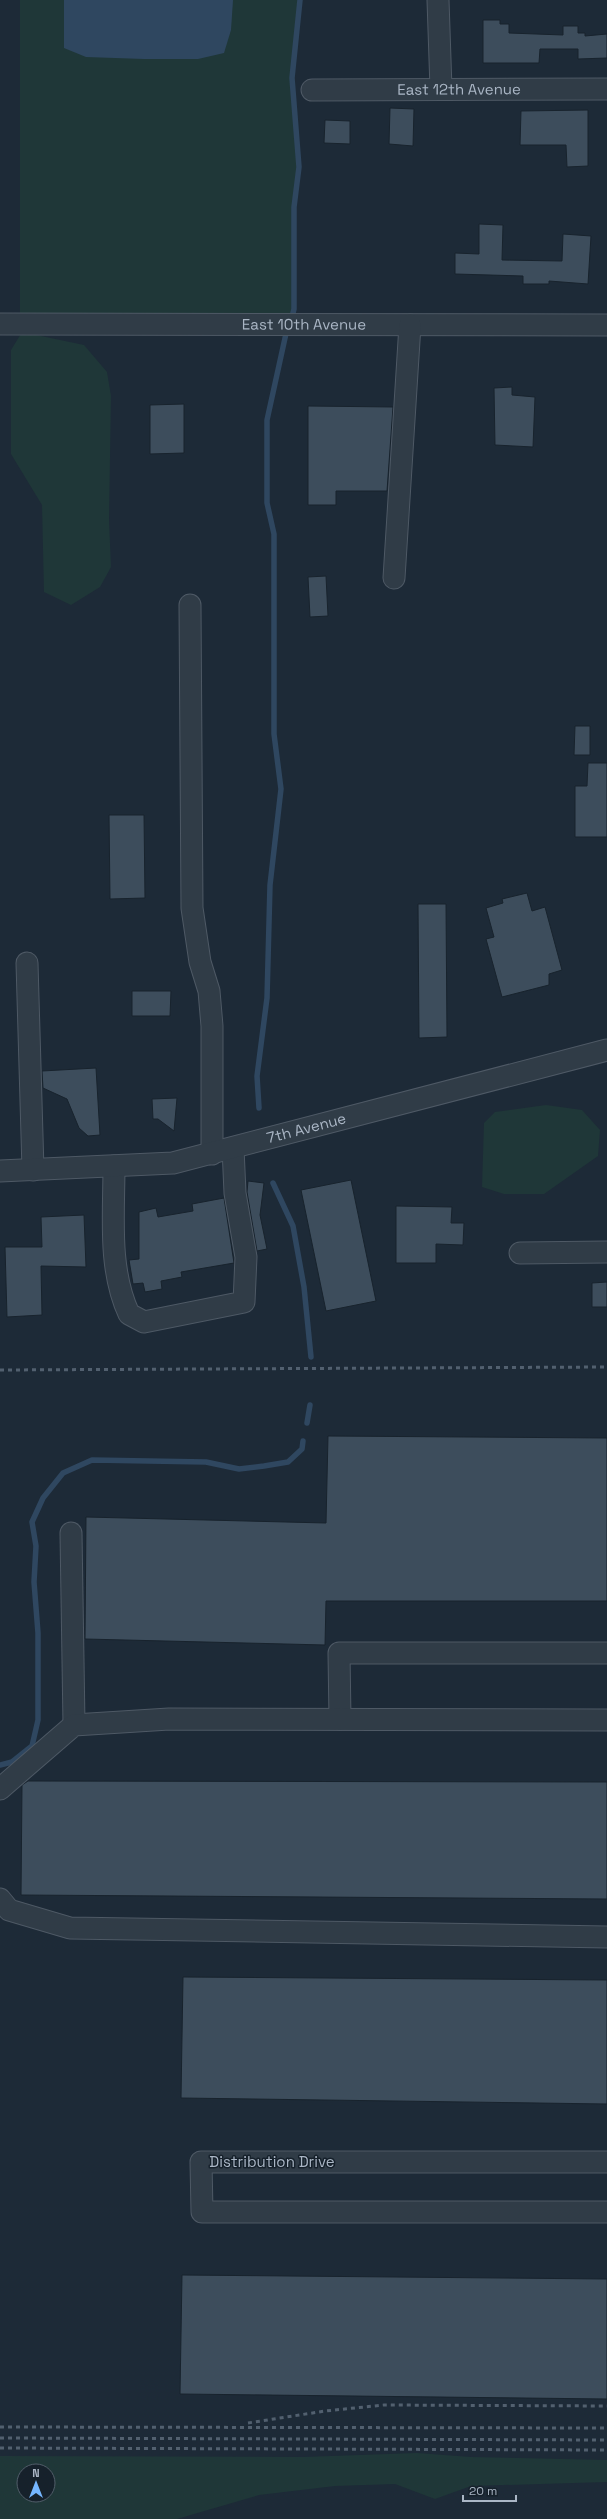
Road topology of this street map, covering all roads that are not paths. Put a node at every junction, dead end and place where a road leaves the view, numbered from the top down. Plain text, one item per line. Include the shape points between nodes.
1 (438, 0) edge
2 (441, 89) junction
3 (607, 89) edge
4 (312, 90) dead end
5 (0, 324) edge
6 (410, 325) junction
7 (607, 325) edge
8 (394, 578) dead end
9 (190, 605) dead end
10 (27, 963) dead end
11 (607, 1050) edge
12 (234, 1148) junction
13 (212, 1154) junction
14 (114, 1166) junction
15 (33, 1170) junction
16 (0, 1171) edge
17 (607, 1252) edge
18 (520, 1253) dead end
19 (71, 1533) dead end
20 (607, 1653) edge
21 (340, 1719) junction
22 (607, 1720) edge
23 (74, 1725) junction
24 (0, 1790) edge
25 (0, 1899) edge
26 (607, 1936) edge
27 (607, 2162) edge
28 (607, 2212) edge

1 - 2 street
2 - 3 street, East 12th Avenue
2 - 4 street, East 12th Avenue
5 - 6 street, East 10th Avenue
6 - 7 street, East 10th Avenue
6 - 8 street
9 - 13 street via 192,908 200,962 209,991 212,1026
10 - 15 street
11 - 12 street, 7th Avenue
12 - 13 street, 7th Avenue
12 - 14 street via 235,1193 246,1257 244,1302 144,1322 129,1314 122,1300 114,1248
13 - 14 street, 7th Avenue via 173,1164
14 - 15 street, 7th Avenue
15 - 16 street, 7th Avenue
17 - 18 street
19 - 23 street
20 - 21 street via 339,1653
21 - 22 street
21 - 23 street via 170,1719
23 - 24 street
25 - 26 street via 9,1910 70,1928
27 - 28 street, Distribution Drive via 201,2162 202,2212

